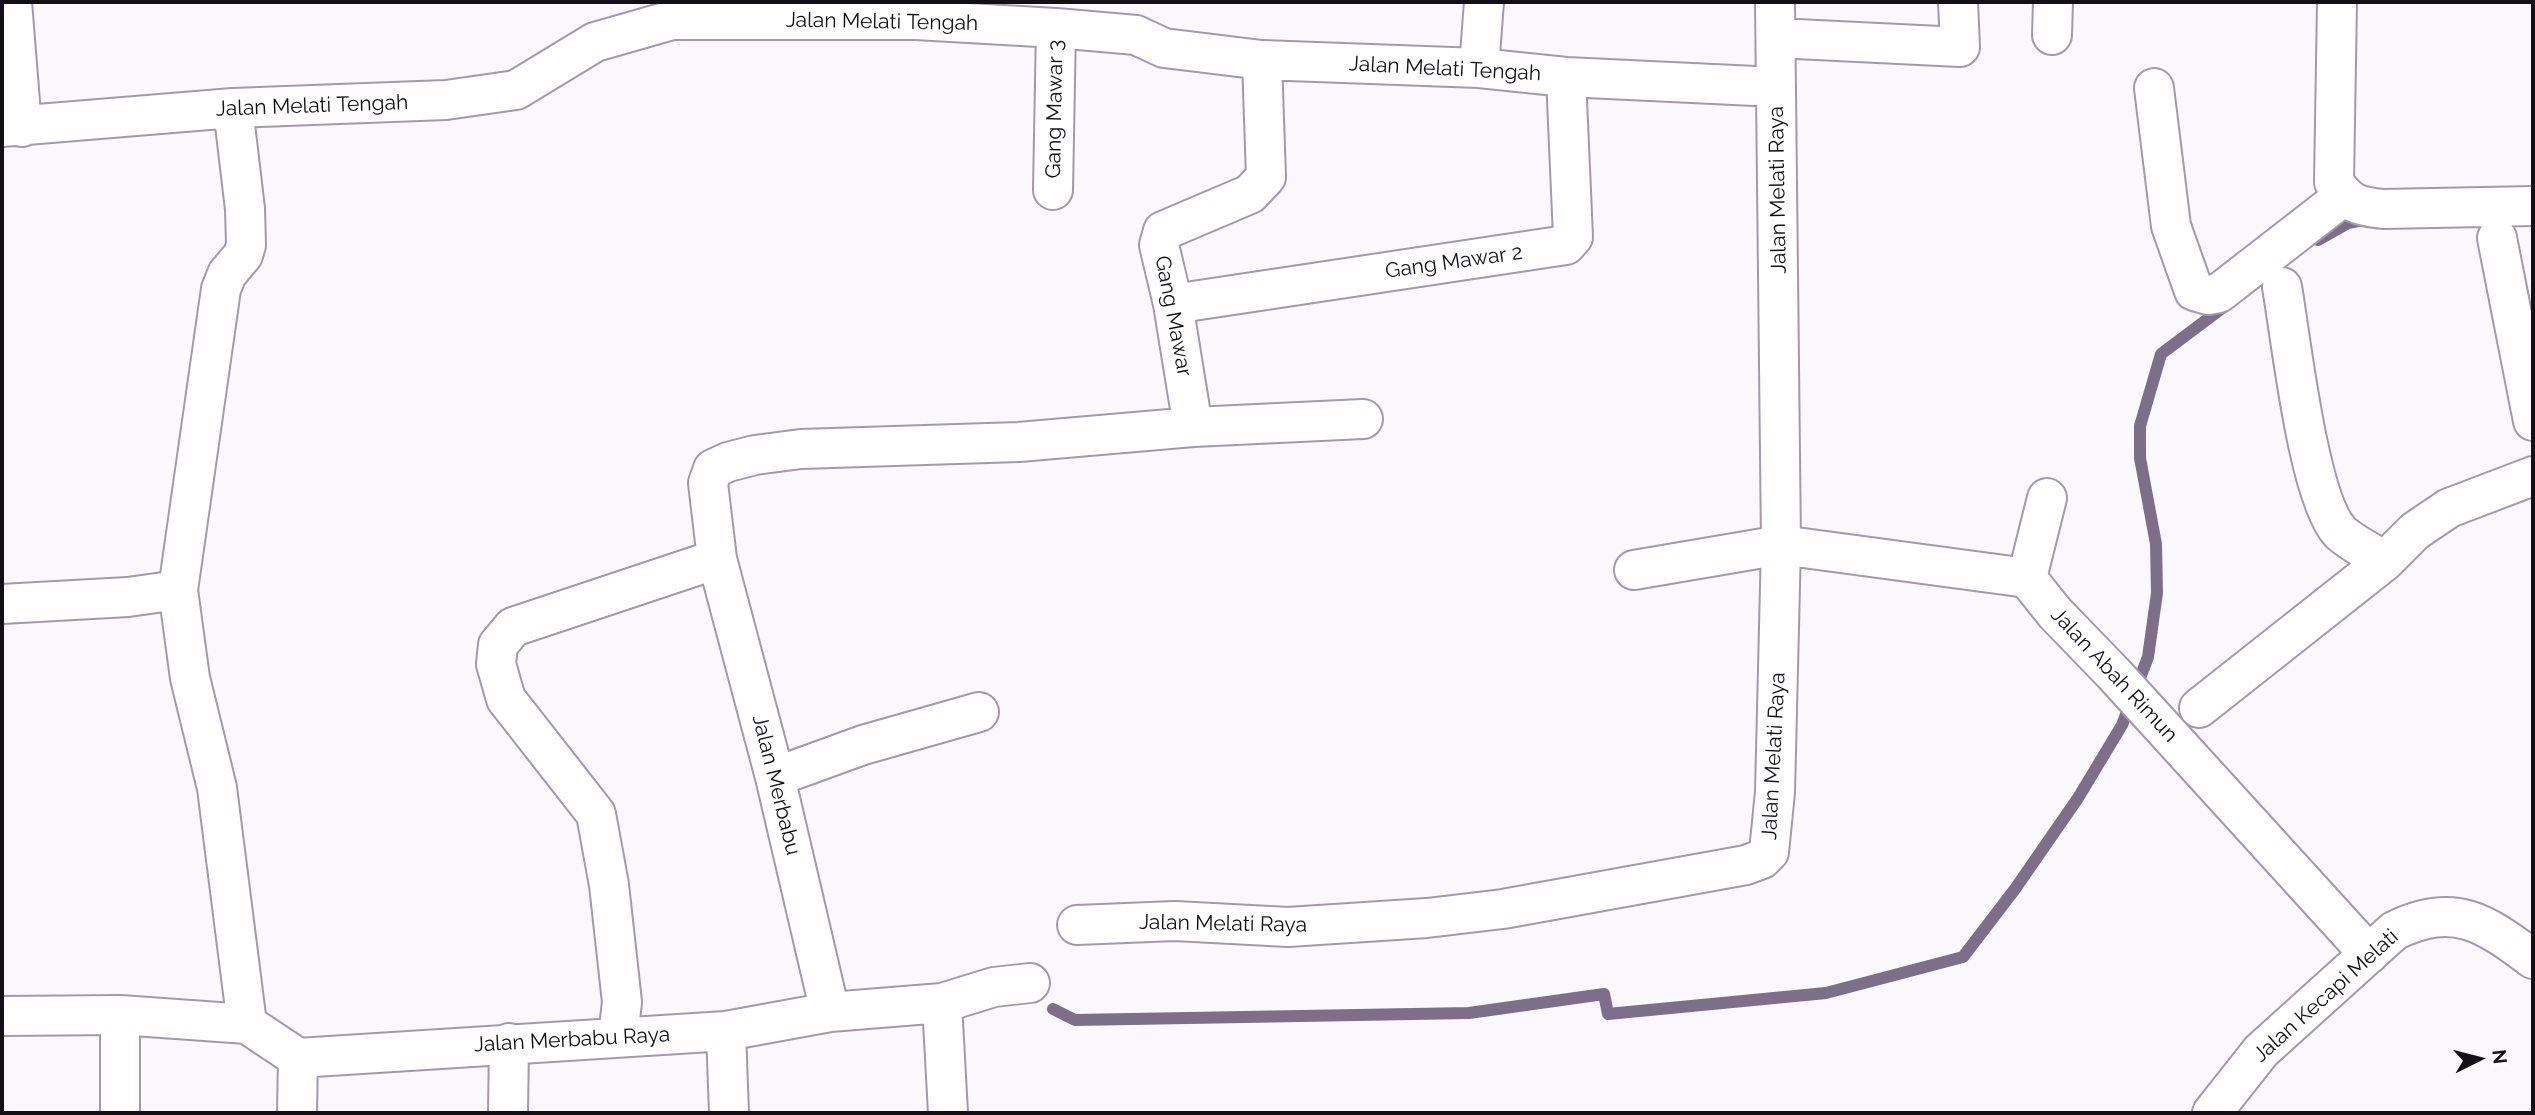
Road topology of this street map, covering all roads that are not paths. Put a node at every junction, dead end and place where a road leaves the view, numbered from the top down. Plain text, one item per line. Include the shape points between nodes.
1 (12, 2) edge
2 (1484, 2) edge
3 (1958, 2) edge
4 (2337, 2) edge
5 (916, 11) edge
6 (1138, 18) edge
7 (1775, 20) edge
8 (1056, 28) junction
9 (1262, 60) junction
10 (1479, 68) junction
11 (1566, 77) junction
12 (1776, 86) junction
13 (2154, 88) dead end
14 (233, 108) junction
15 (12, 127) edge
16 (1053, 190) dead end
17 (2344, 197) junction
18 (2533, 206) edge
19 (2497, 238) dead end
20 (2282, 287) dead end
21 (1173, 304) junction
22 (1363, 419) dead end
23 (2533, 421) edge
24 (1193, 427) junction
25 (2533, 476) edge
26 (2047, 498) dead end
27 (1781, 545) junction
28 (717, 559) junction
29 (2385, 561) junction
30 (1634, 570) dead end
31 (2027, 578) junction
32 (178, 590) junction
33 (2, 604) edge
34 (2199, 708) dead end
35 (979, 712) dead end
36 (775, 777) junction
37 (1077, 925) dead end
38 (2369, 954) junction
39 (2533, 959) edge
40 (1030, 984) dead end
41 (942, 1003) junction
42 (830, 1012) junction
43 (120, 1015) junction
44 (2, 1016) edge
45 (247, 1024) junction
46 (726, 1031) junction
47 (618, 1037) junction
48 (509, 1043) junction
49 (298, 1058) junction
50 (120, 1113) edge
51 (297, 1113) edge
52 (508, 1113) edge
53 (729, 1113) edge
54 (948, 1113) edge
55 (2212, 1113) edge

1 - 15 street
2 - 10 street
3 - 7 street via 1959,47
4 - 17 street via 2334,182
5 - 8 street, Jalan Melati Tengah
5 - 14 street, Jalan Melati Tengah via 672,20 596,42 516,90 446,100
6 - 8 street, Jalan Melati Tengah
6 - 9 street, Jalan Melati Tengah via 1164,48
7 - 12 street, Jalan Melati Raya
8 - 16 street, Gang Mawar 3
9 - 10 street, Jalan Melati Tengah
9 - 21 street, Gang Mawar via 1266,177 1250,194 1163,231 1159,245
10 - 11 street, Jalan Melati Tengah
11 - 12 street, Jalan Melati Tengah
11 - 21 street, Gang Mawar 2 via 1573,237 1566,245
12 - 27 street, Jalan Melati Raya
13 - 17 street via 2171,226 2194,291 2219,293
14 - 15 street, Jalan Melati Tengah
14 - 32 street via 246,244 221,289
17 - 18 street via 2359,207 2383,209
19 - 23 street
20 - 29 street via 2309,452 2325,507 2340,532
21 - 24 street, Gang Mawar
22 - 24 street, Jalan Merbabu
24 - 28 street, Jalan Merbabu via 1019,442 801,449 727,462 713,469 708,483
25 - 29 street via 2449,508 2415,531
26 - 31 street
27 - 30 street
27 - 31 street
27 - 37 street, Jalan Melati Raya via 1774,826 1769,852 1762,859 1503,909 1427,918 1288,927 1175,921
28 - 36 street, Jalan Merbabu
28 - 47 street via 513,627 498,645 496,664 506,699 596,814 622,1002
29 - 34 street
31 - 38 street, Jalan Abah Rimun
32 - 33 street
32 - 45 street via 190,678 217,789
35 - 36 street
36 - 42 street, Jalan Merbabu
38 - 39 street, Jalan Kecapi Melati via 2394,931 2417,919 2442,916 2471,920 2497,932
38 - 55 street, Jalan Kecapi Melati via 2261,1052
40 - 41 street, Jalan Merbabu Raya via 994,987
41 - 42 street, Jalan Merbabu Raya
41 - 54 street
42 - 46 street, Jalan Merbabu Raya
43 - 44 street
43 - 45 street
43 - 50 street
45 - 49 street
46 - 47 street, Jalan Merbabu Raya
46 - 53 street
47 - 48 street, Jalan Merbabu Raya
48 - 49 street, Jalan Merbabu Raya
48 - 52 street
49 - 51 street

